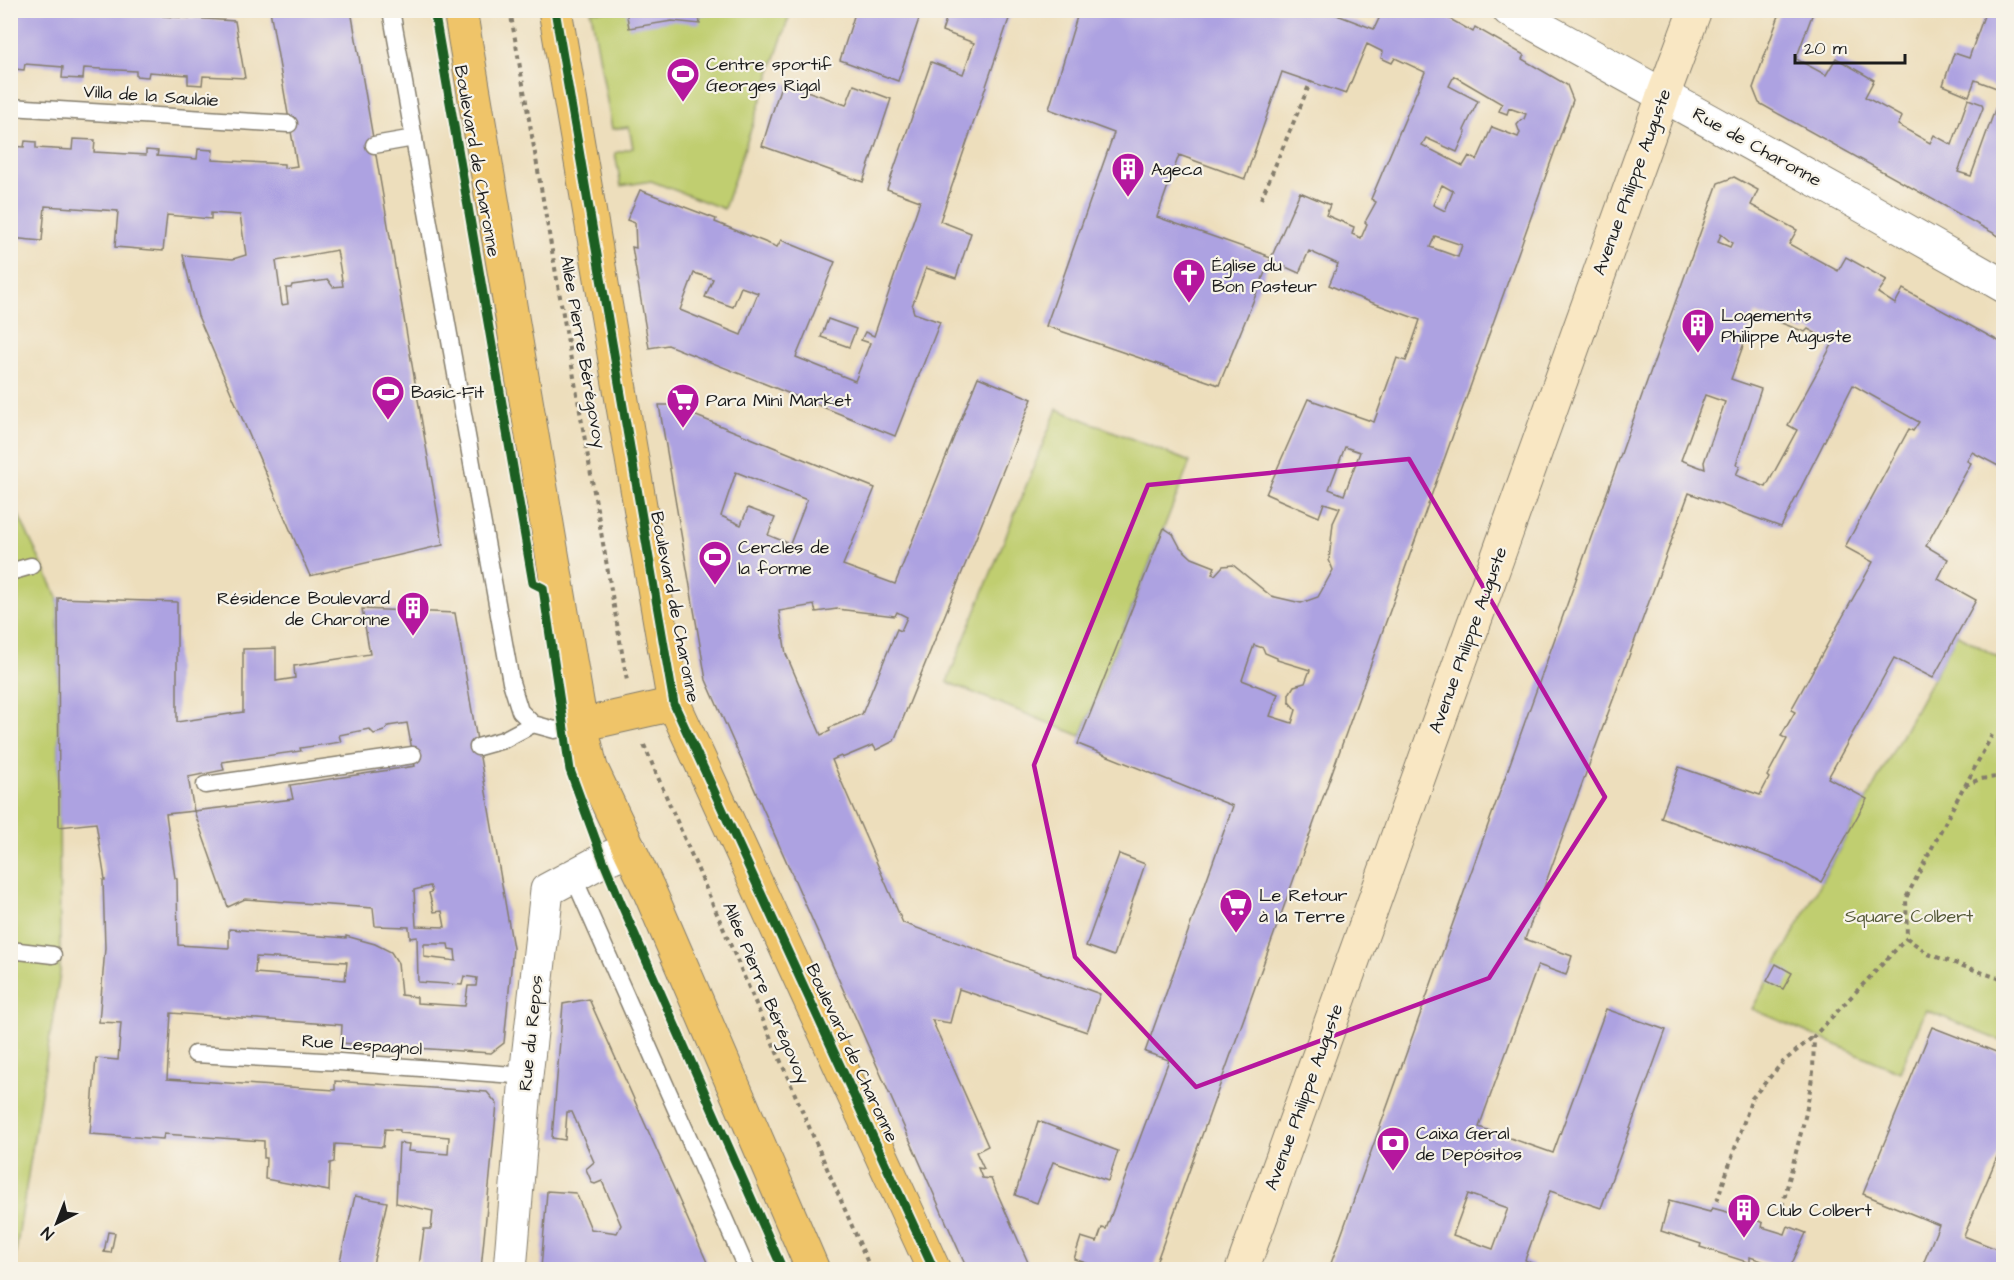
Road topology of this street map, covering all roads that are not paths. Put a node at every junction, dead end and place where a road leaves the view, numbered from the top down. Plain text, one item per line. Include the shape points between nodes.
1 (391, 10) edge
2 (460, 10) edge
3 (555, 10) edge
4 (1509, 10) edge
5 (1695, 10) edge
6 (1663, 96) junction
7 (10, 107) edge
8 (289, 124) dead end
9 (414, 138) junction
10 (374, 145) dead end
11 (2004, 286) edge
12 (31, 566) dead end
13 (10, 572) edge
14 (674, 704) junction
15 (533, 724) junction
16 (581, 724) junction
17 (478, 747) dead end
18 (413, 755) dead end
19 (205, 785) dead end
20 (630, 849) junction
21 (573, 876) junction
22 (10, 950) edge
23 (53, 955) dead end
24 (195, 1054) dead end
25 (526, 1076) junction
26 (510, 1269) edge
27 (747, 1269) edge
28 (813, 1269) edge
29 (934, 1269) edge
30 (1242, 1269) edge

1 - 9 lane
2 - 16 main road, Boulevard de Charonne
3 - 14 main road, Boulevard de Charonne
4 - 6 street, Rue de Charonne
5 - 6 main road, Avenue Philippe Auguste
6 - 11 street, Rue de Charonne
6 - 30 main road, Avenue Philippe Auguste
7 - 8 lane, Villa de la Saulaie
9 - 10 lane
9 - 15 lane via 511,682 520,711
12 - 13 lane
14 - 16 main road, Boulevard de Charonne
14 - 29 main road, Boulevard de Charonne
15 - 16 lane via 555,730
15 - 17 lane via 503,740
16 - 20 main road, Boulevard de Charonne via 591,768
18 - 19 lane
20 - 21 street, Rue du Repos
20 - 28 main road, Boulevard de Charonne
21 - 25 street, Rue du Repos via 547,890
21 - 27 lane
22 - 23 lane
24 - 25 lane, Rue Lespagnol
25 - 26 street, Rue du Repos

